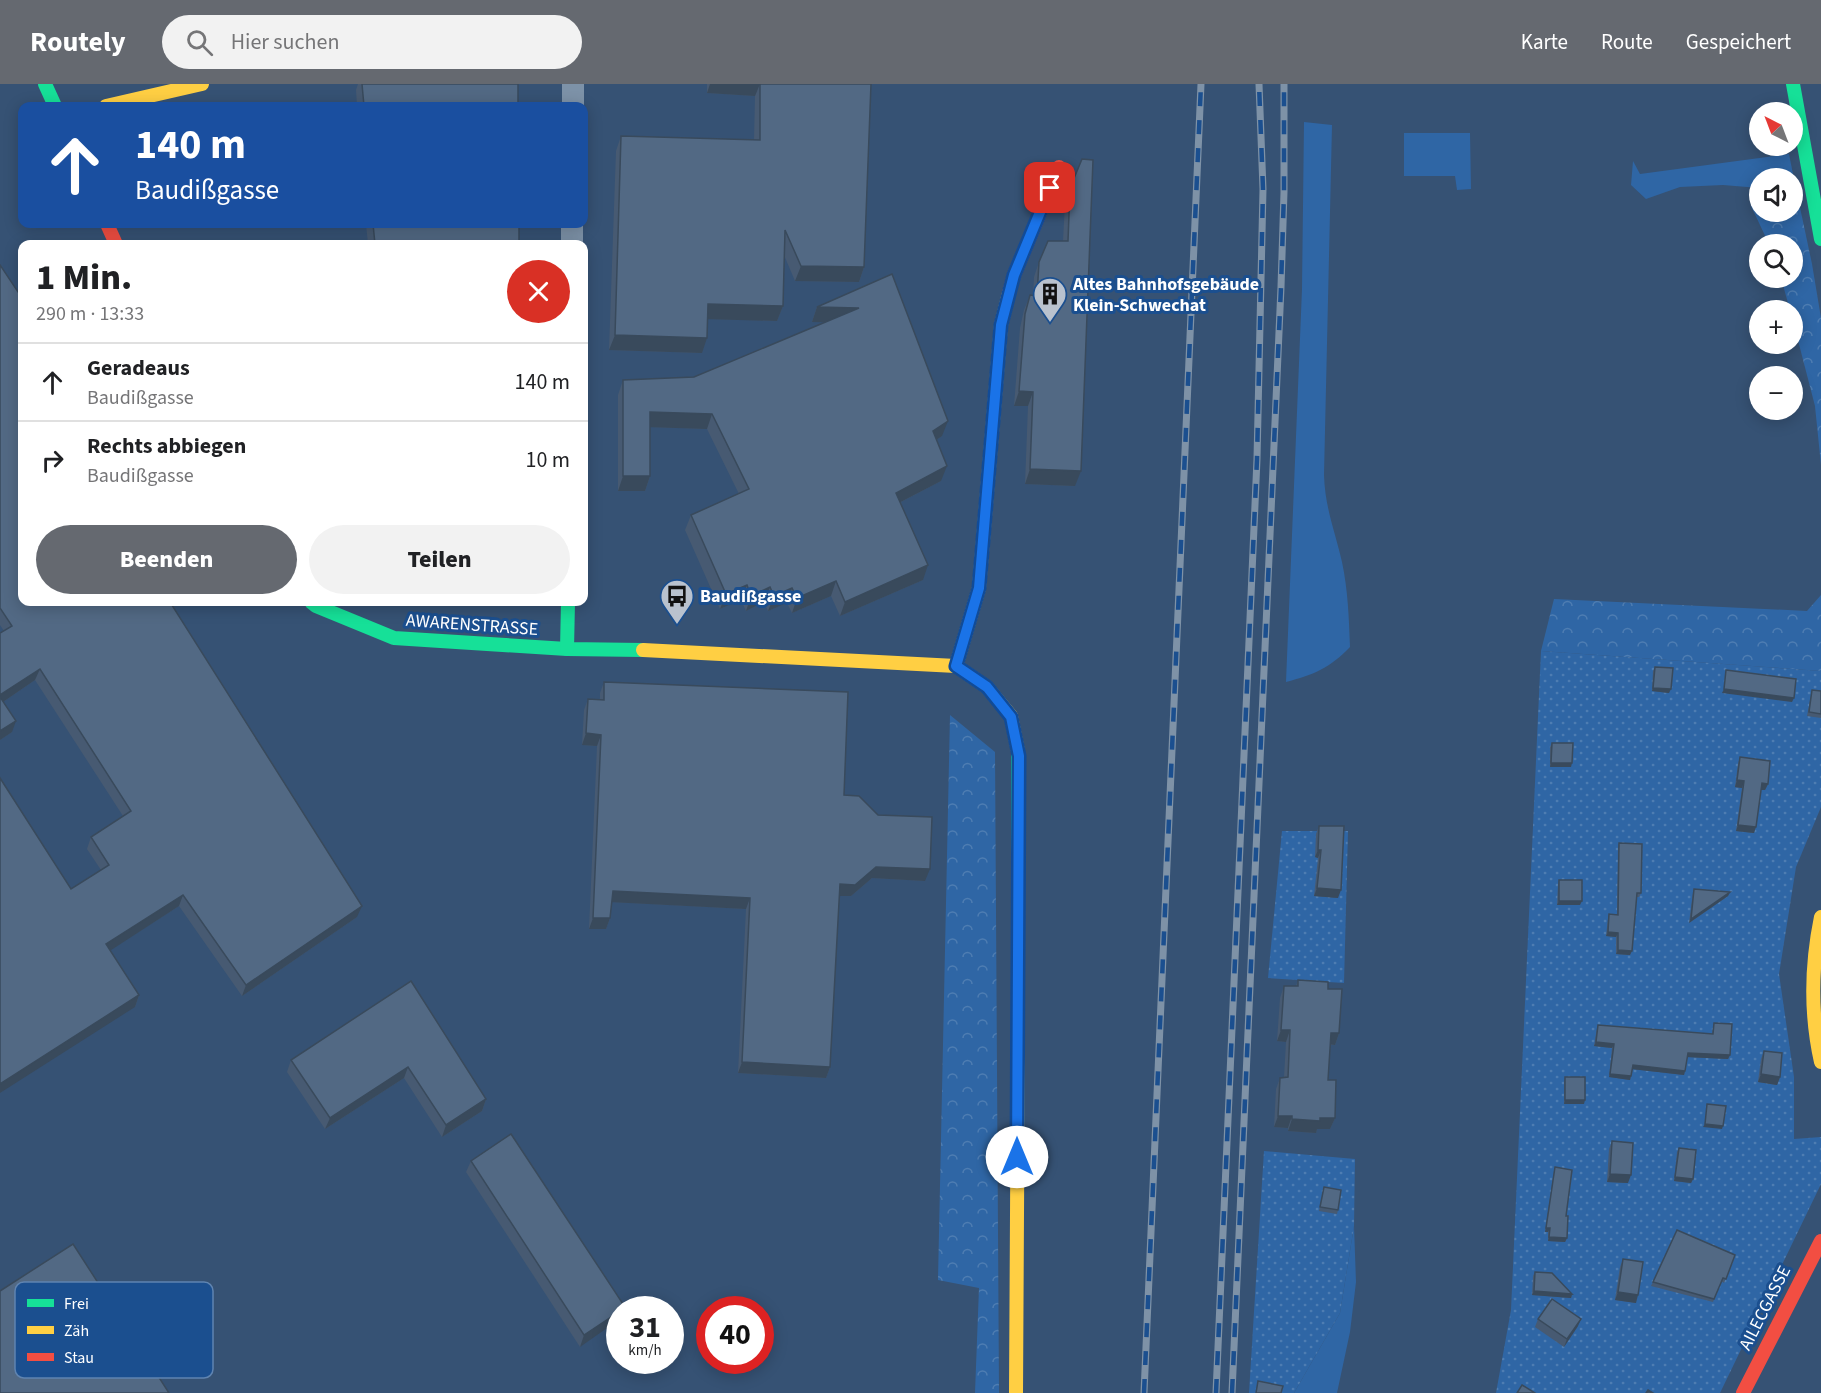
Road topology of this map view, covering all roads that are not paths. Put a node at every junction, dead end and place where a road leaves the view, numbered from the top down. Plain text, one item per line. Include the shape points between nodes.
1 (45, 84) edge
2 (202, 84) edge
3 (573, 84) edge
4 (1792, 84) edge
5 (53, 102) edge
6 (123, 102) edge
7 (573, 102) edge
8 (1059, 167) dead end
9 (1821, 238) edge
10 (316, 606) edge
11 (568, 606) edge
12 (567, 649) junction
13 (956, 666) junction
14 (1821, 917) edge
15 (1821, 1062) edge
16 (1821, 1241) edge
17 (1016, 1393) edge
18 (1743, 1393) edge

1 - 5 street
2 - 6 street
3 - 7 street
4 - 9 street
8 - 13 street via 1014,275 1001,325 979,588
10 - 12 street, AWARENSTRASSE via 394,638
11 - 12 street
12 - 13 street
13 - 17 street via 987,687 1011,717 1019,756
14 - 15 street via 1812,972 1813,1020
16 - 18 street, AILECGASSE

